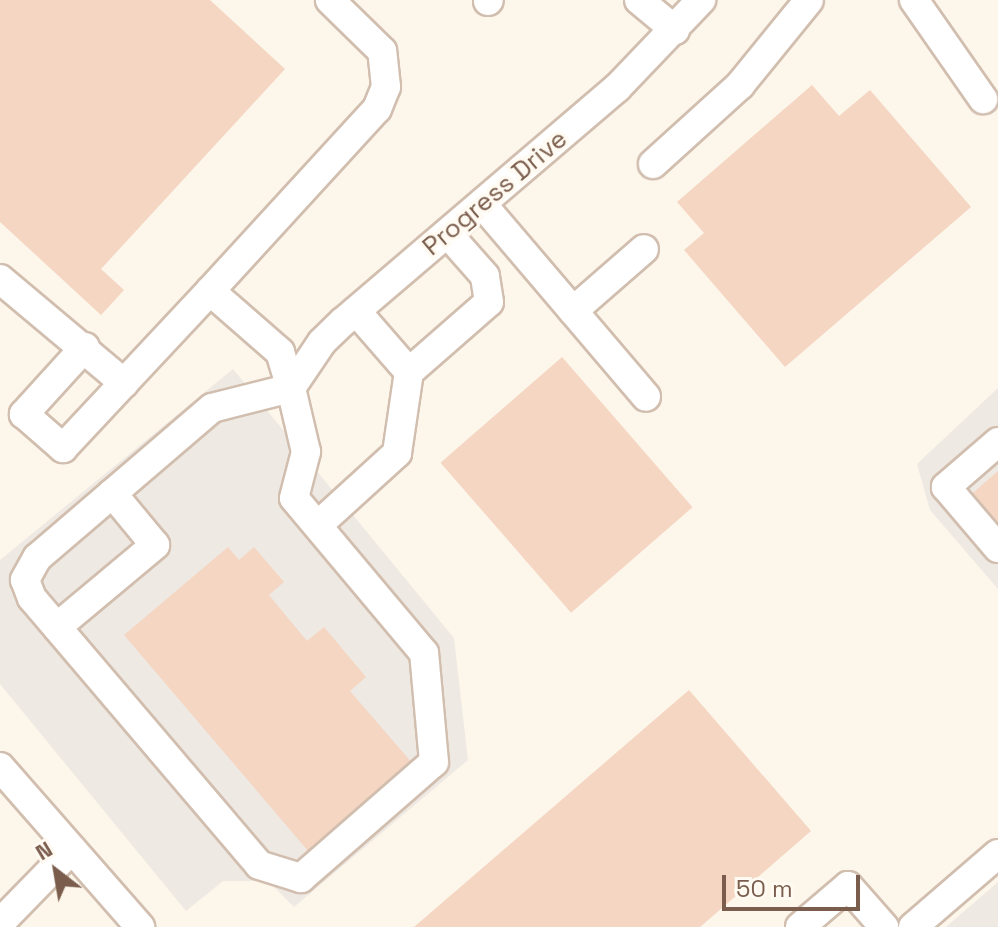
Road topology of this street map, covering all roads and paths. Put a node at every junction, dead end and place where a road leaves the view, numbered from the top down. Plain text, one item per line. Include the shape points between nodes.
1 (330, 0) edge
2 (639, 0) edge
3 (701, 0) edge
4 (809, 0) edge
5 (914, 0) edge
6 (675, 30) junction
7 (983, 99) dead end
8 (653, 164) dead end
9 (482, 204) junction
10 (447, 233) junction
11 (644, 249) dead end
12 (0, 279) edge
13 (210, 291) junction
14 (356, 311) junction
15 (573, 311) junction
16 (85, 347) junction
17 (409, 372) junction
18 (124, 383) junction
19 (291, 388) junction
20 (646, 397) dead end
21 (998, 442) edge
22 (112, 493) junction
23 (318, 525) junction
24 (998, 548) edge
25 (57, 627) junction
26 (0, 767) edge
27 (72, 849) junction
28 (998, 854) edge
29 (0, 923) edge
30 (140, 927) edge
31 (800, 927) edge
32 (884, 927) edge
33 (913, 927) edge

1 - 13 street via 382,51 386,87 377,109
2 - 6 street
3 - 6 street, Progress Drive
4 - 8 street via 740,85
5 - 7 street
6 - 9 street, Progress Drive via 617,88
9 - 10 street, Progress Drive
9 - 15 street
10 - 14 street, Progress Drive
10 - 17 street via 485,276 489,302
11 - 15 street
12 - 16 street
13 - 18 street
13 - 19 street via 280,352
14 - 17 street
14 - 19 street, Progress Drive via 322,342
15 - 20 street
16 - 18 street
16 - 18 street via 24,414 63,448
17 - 23 street via 397,453
19 - 22 street via 212,408
19 - 23 street via 306,452 294,498
21 - 24 street via 946,487
22 - 25 street via 27,572 26,589
22 - 25 street via 155,545
23 - 25 street via 424,653 434,762 301,878 259,865
26 - 27 street
27 - 29 street
27 - 30 street
28 - 33 street
31 - 32 street via 848,886

